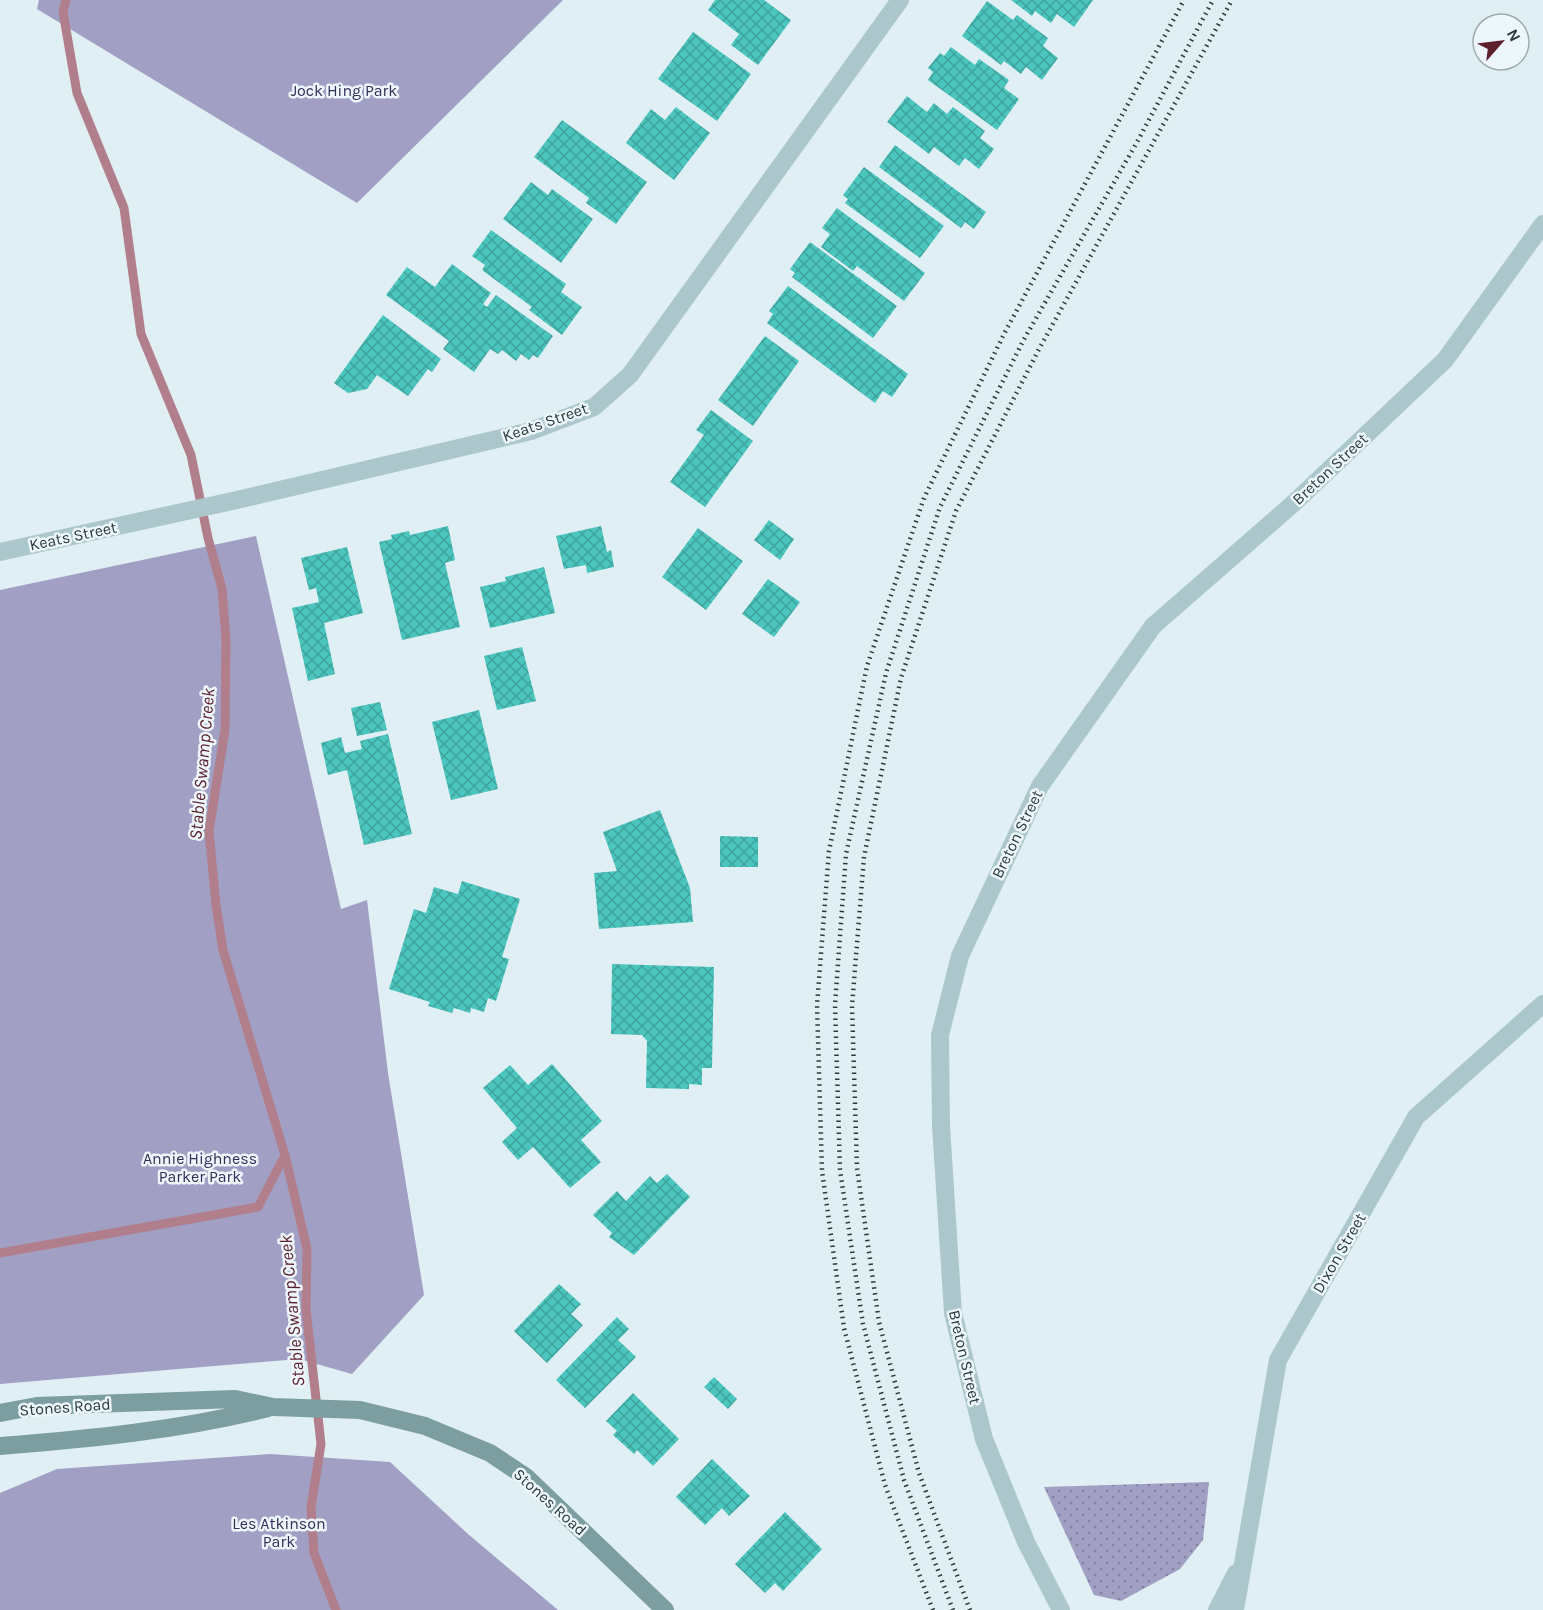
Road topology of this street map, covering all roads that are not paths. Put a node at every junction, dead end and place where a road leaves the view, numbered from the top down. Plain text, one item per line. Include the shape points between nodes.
1 (900, 0) edge
2 (1543, 224) edge
3 (0, 552) edge
4 (1543, 1004) edge
5 (273, 1407) junction
6 (0, 1413) edge
7 (34, 1443) junction
8 (0, 1446) edge
9 (0, 1458) edge
10 (1242, 1560) junction
11 (665, 1610) edge
12 (1061, 1610) edge
13 (1216, 1610) edge
14 (1235, 1610) edge

1 - 3 street, Keats Street via 630,375 594,407 531,430
2 - 12 street, Breton Street via 1445,360 1294,502 1153,626 1040,786 960,956 940,1035 941,1126 953,1313 984,1439 1026,1542
4 - 10 street, Dixon Street via 1416,1117 1278,1360
5 - 6 street, Stones Road via 235,1399 37,1406
5 - 7 street, Stones Road via 231,1418
5 - 11 street, Stones Road via 360,1410 426,1426 499,1459 526,1477
7 - 8 street, Stones Road
7 - 9 street, Stones Road
10 - 13 street, Dixon Street
10 - 14 street, Dixon Street

